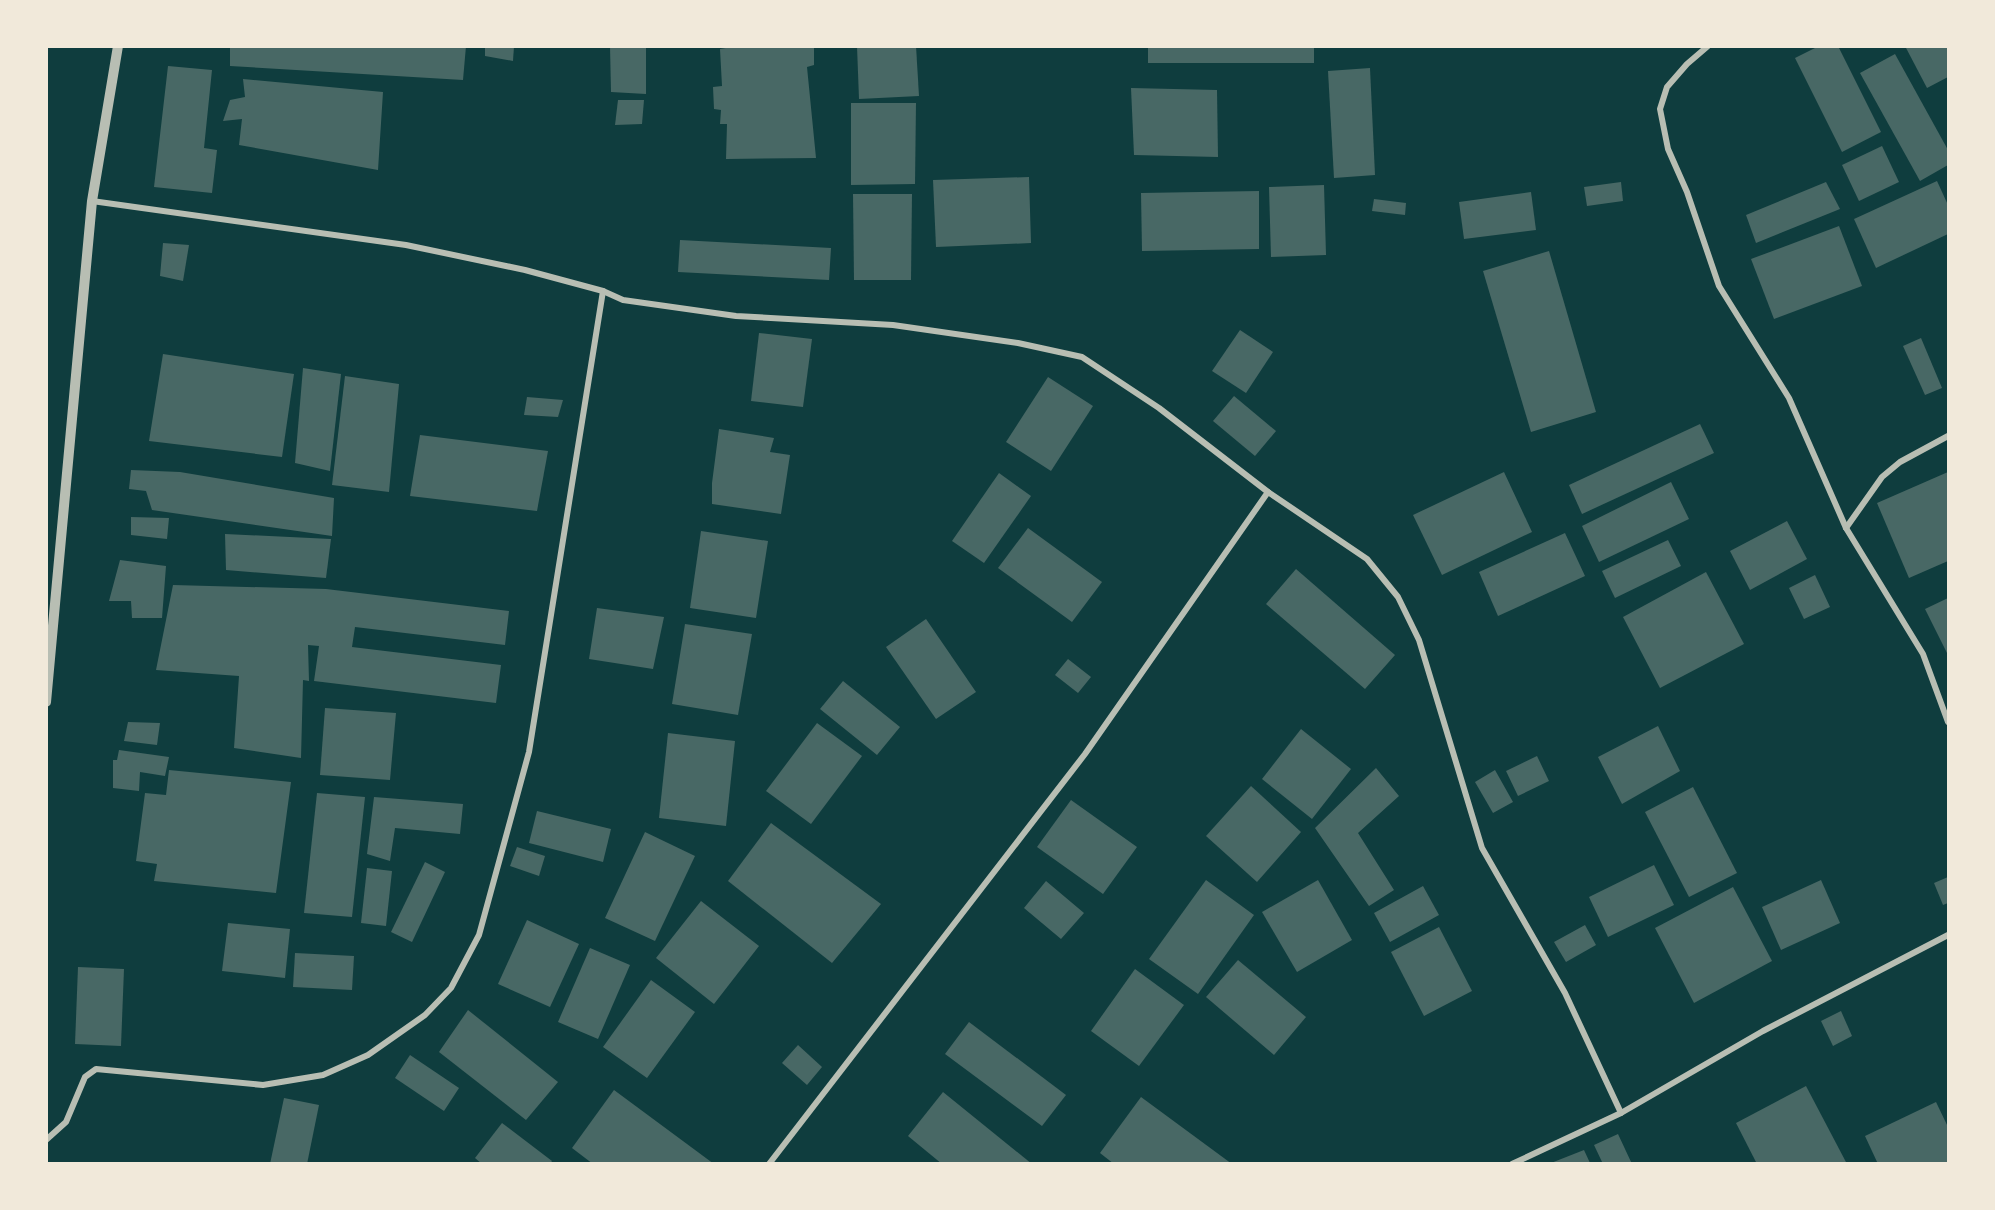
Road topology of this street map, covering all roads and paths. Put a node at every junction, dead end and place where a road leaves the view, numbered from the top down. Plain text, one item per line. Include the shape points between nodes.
1 (118, 46) edge
2 (1708, 46) edge
3 (92, 201) junction
4 (603, 291) junction
5 (1948, 436) edge
6 (1268, 492) junction
7 (1846, 528) junction
8 (46, 702) edge
9 (1948, 722) edge
10 (1948, 936) edge
11 (1621, 1113) junction
12 (46, 1140) edge
13 (769, 1164) edge
14 (1512, 1164) edge

1 - 3 street
2 - 7 street via 1667,87 1660,109 1668,149 1719,286 1790,398
3 - 4 street via 406,244
3 - 8 street
4 - 6 street via 623,300 672,308 893,326 1018,343 1082,357 1159,408
4 - 12 street via 529,752 480,935 451,988 425,1015 368,1055 323,1075 263,1085 96,1069 85,1077 66,1122
5 - 7 street via 1900,462 1882,477
6 - 11 street via 1367,558 1398,597 1419,640 1482,848 1565,993
6 - 13 street via 1085,754
7 - 9 street via 1923,654
10 - 11 street via 1763,1031
11 - 14 street

